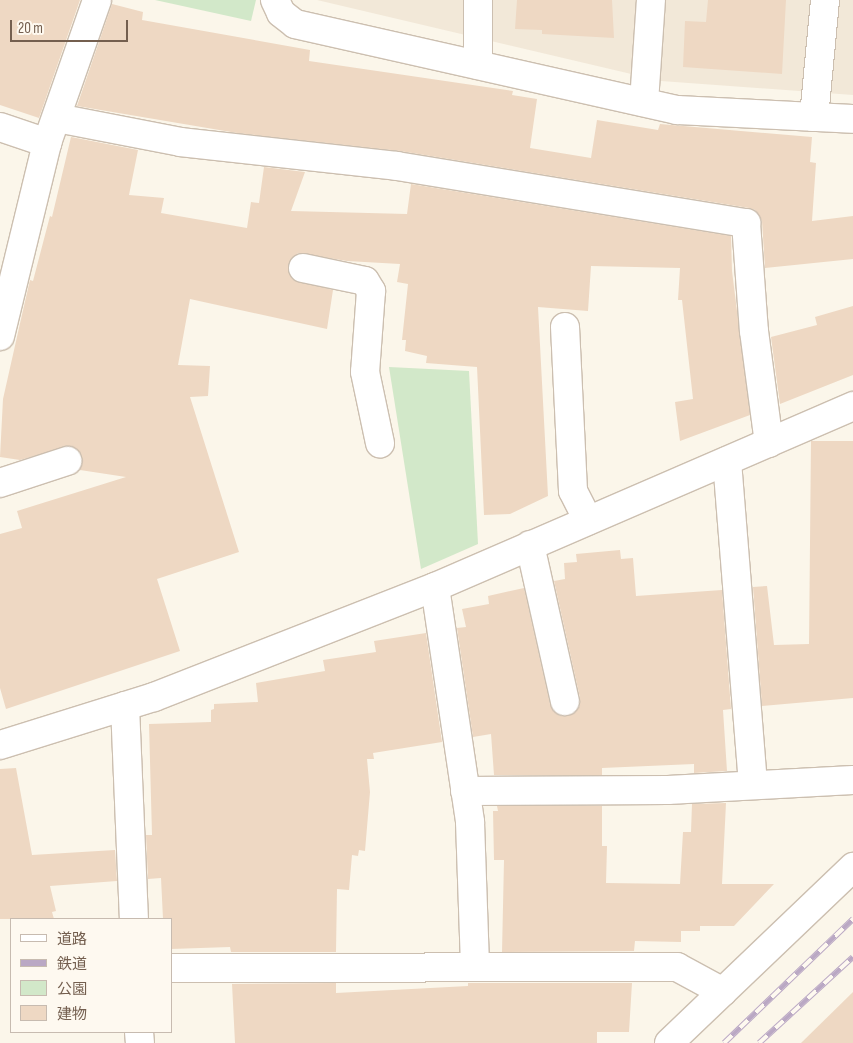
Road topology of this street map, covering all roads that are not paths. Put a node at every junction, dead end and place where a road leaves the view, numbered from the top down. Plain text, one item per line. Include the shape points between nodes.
1 (97, 0) edge
2 (275, 0) edge
3 (478, 0) edge
4 (651, 0) edge
5 (825, 0) edge
6 (478, 64) junction
7 (644, 102) junction
8 (814, 117) junction
9 (853, 119) edge
10 (0, 127) edge
11 (52, 131) junction
12 (303, 268) dead end
13 (565, 327) dead end
14 (0, 336) edge
15 (853, 406) edge
16 (380, 443) dead end
17 (768, 443) junction
18 (727, 461) junction
19 (67, 462) dead end
20 (0, 482) edge
21 (588, 520) junction
22 (530, 545) junction
23 (435, 587) junction
24 (565, 701) dead end
25 (125, 706) junction
26 (0, 745) edge
27 (853, 780) edge
28 (753, 785) junction
29 (465, 791) junction
30 (853, 867) edge
31 (134, 918) edge
32 (475, 967) junction
33 (172, 968) edge
34 (723, 992) junction
35 (669, 1043) edge

1 - 11 street
2 - 6 street via 281,14 295,24
3 - 6 street
4 - 7 street
5 - 8 street
6 - 7 street
7 - 8 street via 677,110
8 - 9 street
10 - 11 street
11 - 14 street
11 - 17 street via 397,166 746,224 754,331
12 - 16 street via 365,281 371,291 365,372
13 - 21 street via 573,491
15 - 17 street
17 - 18 street
18 - 21 street
18 - 28 street
19 - 20 street
21 - 22 street
22 - 23 street
22 - 24 street
23 - 25 street
23 - 29 street
25 - 26 street
25 - 31 street
27 - 28 street
28 - 29 street via 668,790
29 - 32 street via 470,822
30 - 34 street
32 - 33 street
32 - 34 street via 677,967
34 - 35 street

